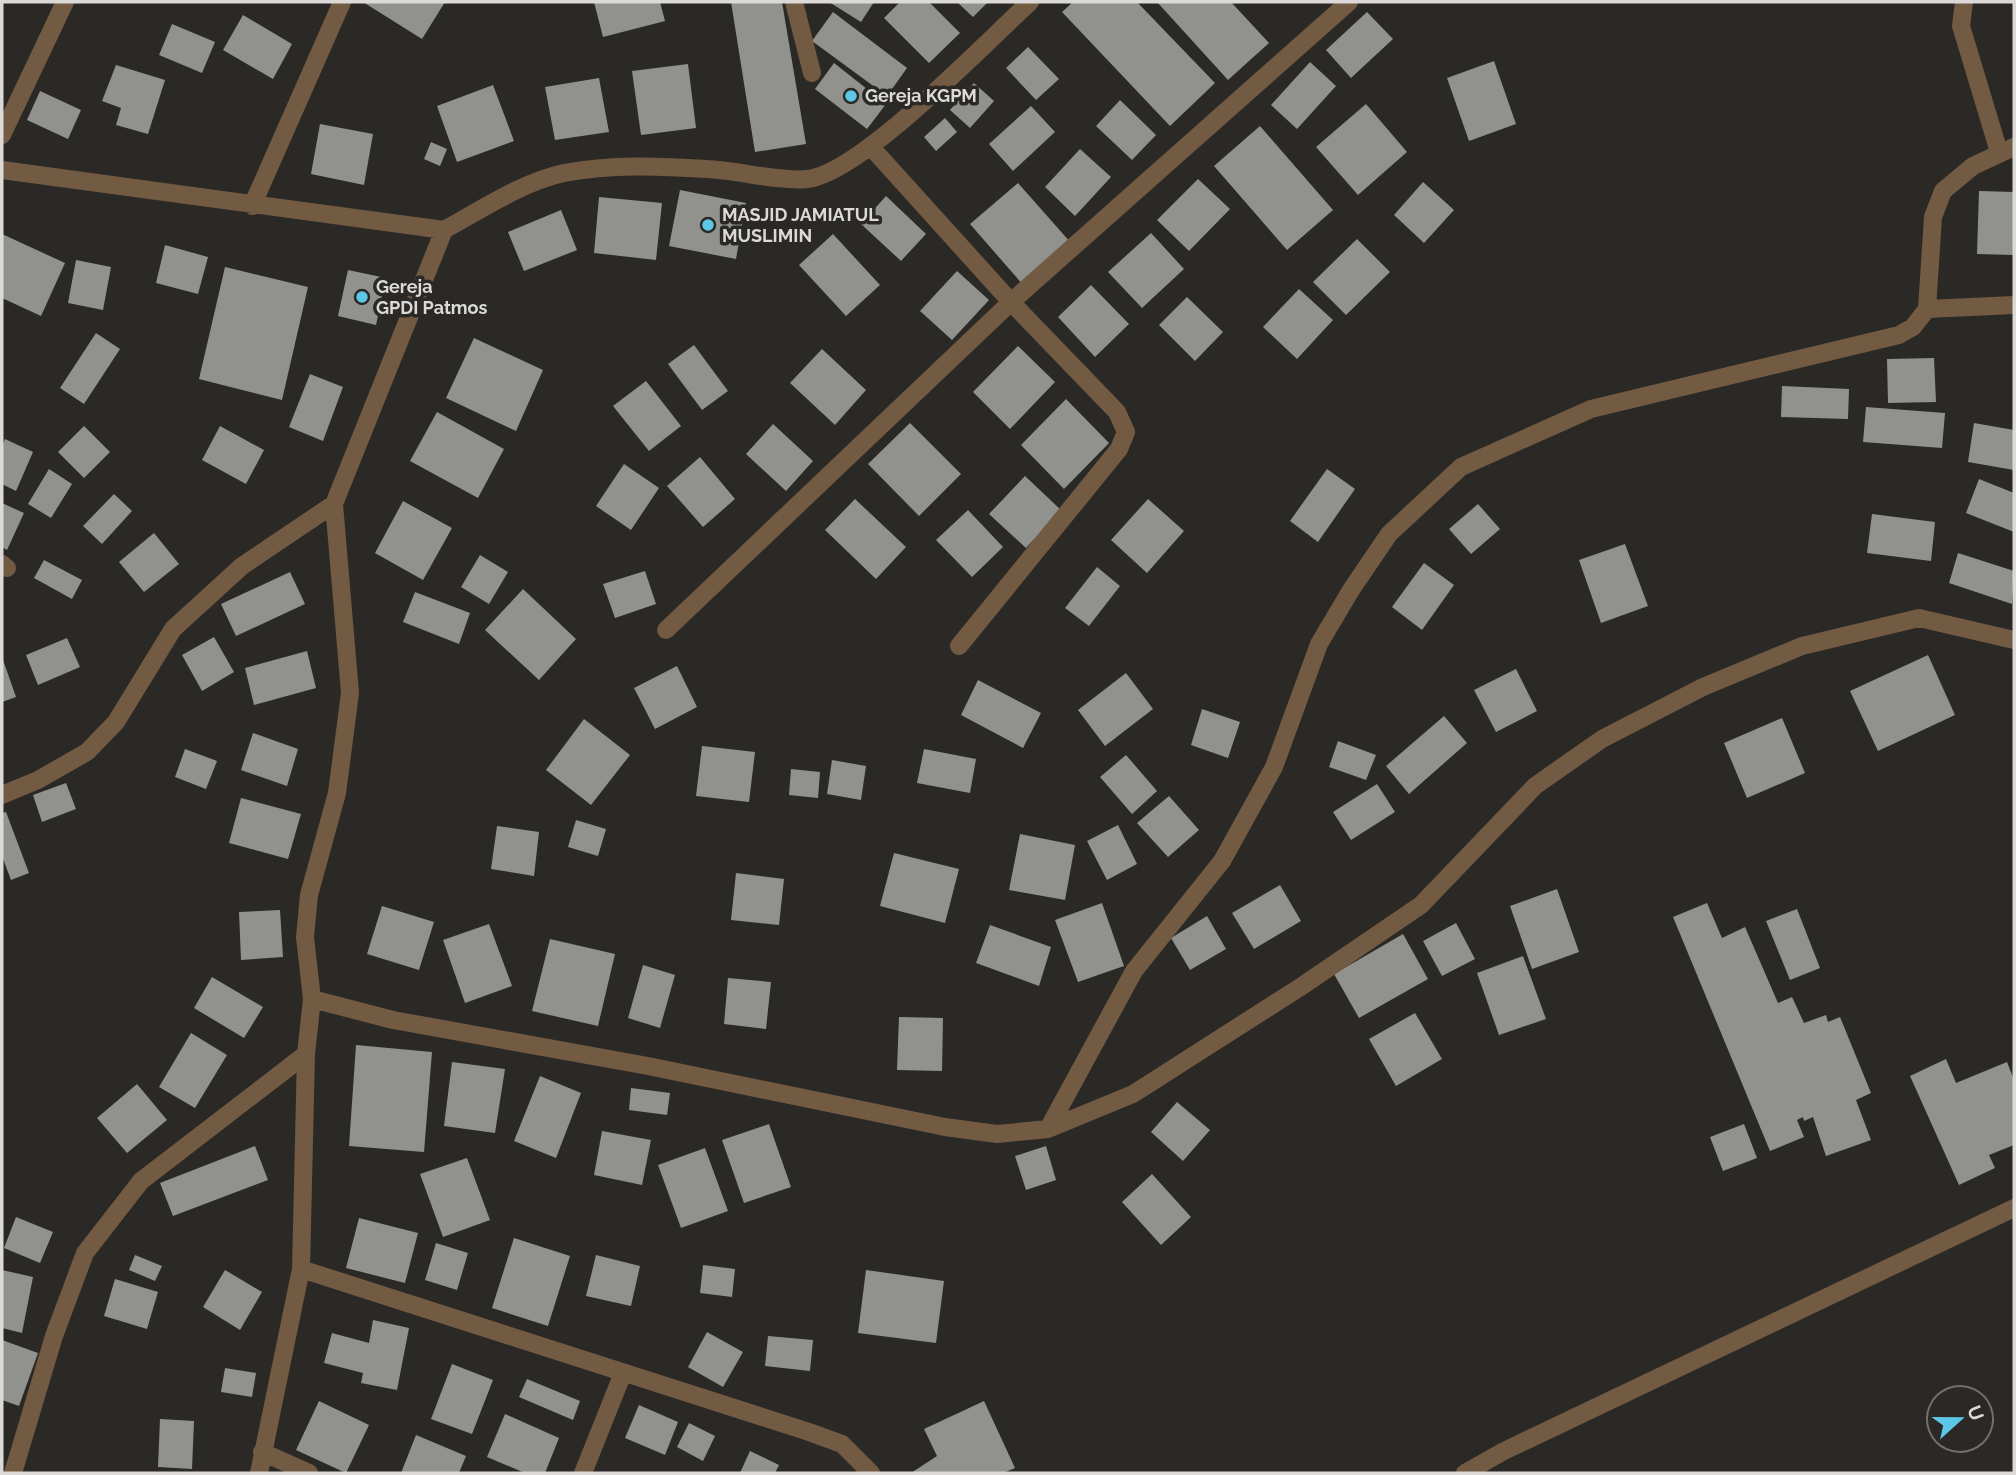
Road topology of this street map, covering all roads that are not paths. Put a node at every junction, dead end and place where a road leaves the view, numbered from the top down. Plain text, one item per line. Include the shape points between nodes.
1 (65, 2) edge
2 (342, 2) edge
3 (794, 2) edge
4 (1030, 2) edge
5 (1349, 2) edge
6 (1964, 2) edge
7 (812, 73) dead end
8 (2, 135) edge
9 (871, 148) junction
10 (2006, 150) edge
11 (2, 170) edge
12 (252, 206) junction
13 (444, 230) junction
14 (1011, 302) junction
15 (2014, 305) edge
16 (1927, 309) junction
17 (334, 504) junction
18 (666, 630) dead end
19 (2014, 640) edge
20 (959, 646) dead end
21 (2, 795) edge
22 (312, 999) junction
23 (306, 1054) junction
24 (1048, 1129) junction
25 (2014, 1208) edge
26 (301, 1269) junction
27 (623, 1373) junction
28 (262, 1452) junction
29 (13, 1473) edge
30 (259, 1473) edge
31 (309, 1473) edge
32 (583, 1473) edge
33 (871, 1473) edge
34 (1465, 1473) edge

1 - 8 street
2 - 12 street
3 - 7 street
4 - 9 street
5 - 14 street
6 - 10 street via 1961,26
9 - 13 street via 808,179 633,166 562,174 505,197
9 - 14 street
10 - 16 street via 1973,166 1943,191 1933,217
11 - 12 street
12 - 13 street
13 - 17 street
14 - 18 street
14 - 20 street via 1117,412 1126,432 1119,449
15 - 16 street
16 - 24 street via 1913,327 1899,335 1591,409 1461,467 1389,534 1319,644 1274,767 1222,861 1134,971
17 - 21 street via 242,566 173,629 116,722 87,752
17 - 22 street via 350,693 337,793 309,895 305,937
19 - 24 street via 1919,618 1802,646 1703,687 1602,739 1535,786 1421,905 1302,986 1133,1094
22 - 23 street
22 - 24 street via 393,1020 648,1066 945,1128 997,1133
23 - 26 street
23 - 29 street via 141,1181 85,1253 54,1335
25 - 34 street
26 - 27 street
26 - 28 street
27 - 32 street
27 - 33 street via 842,1444
28 - 30 street
28 - 31 street

